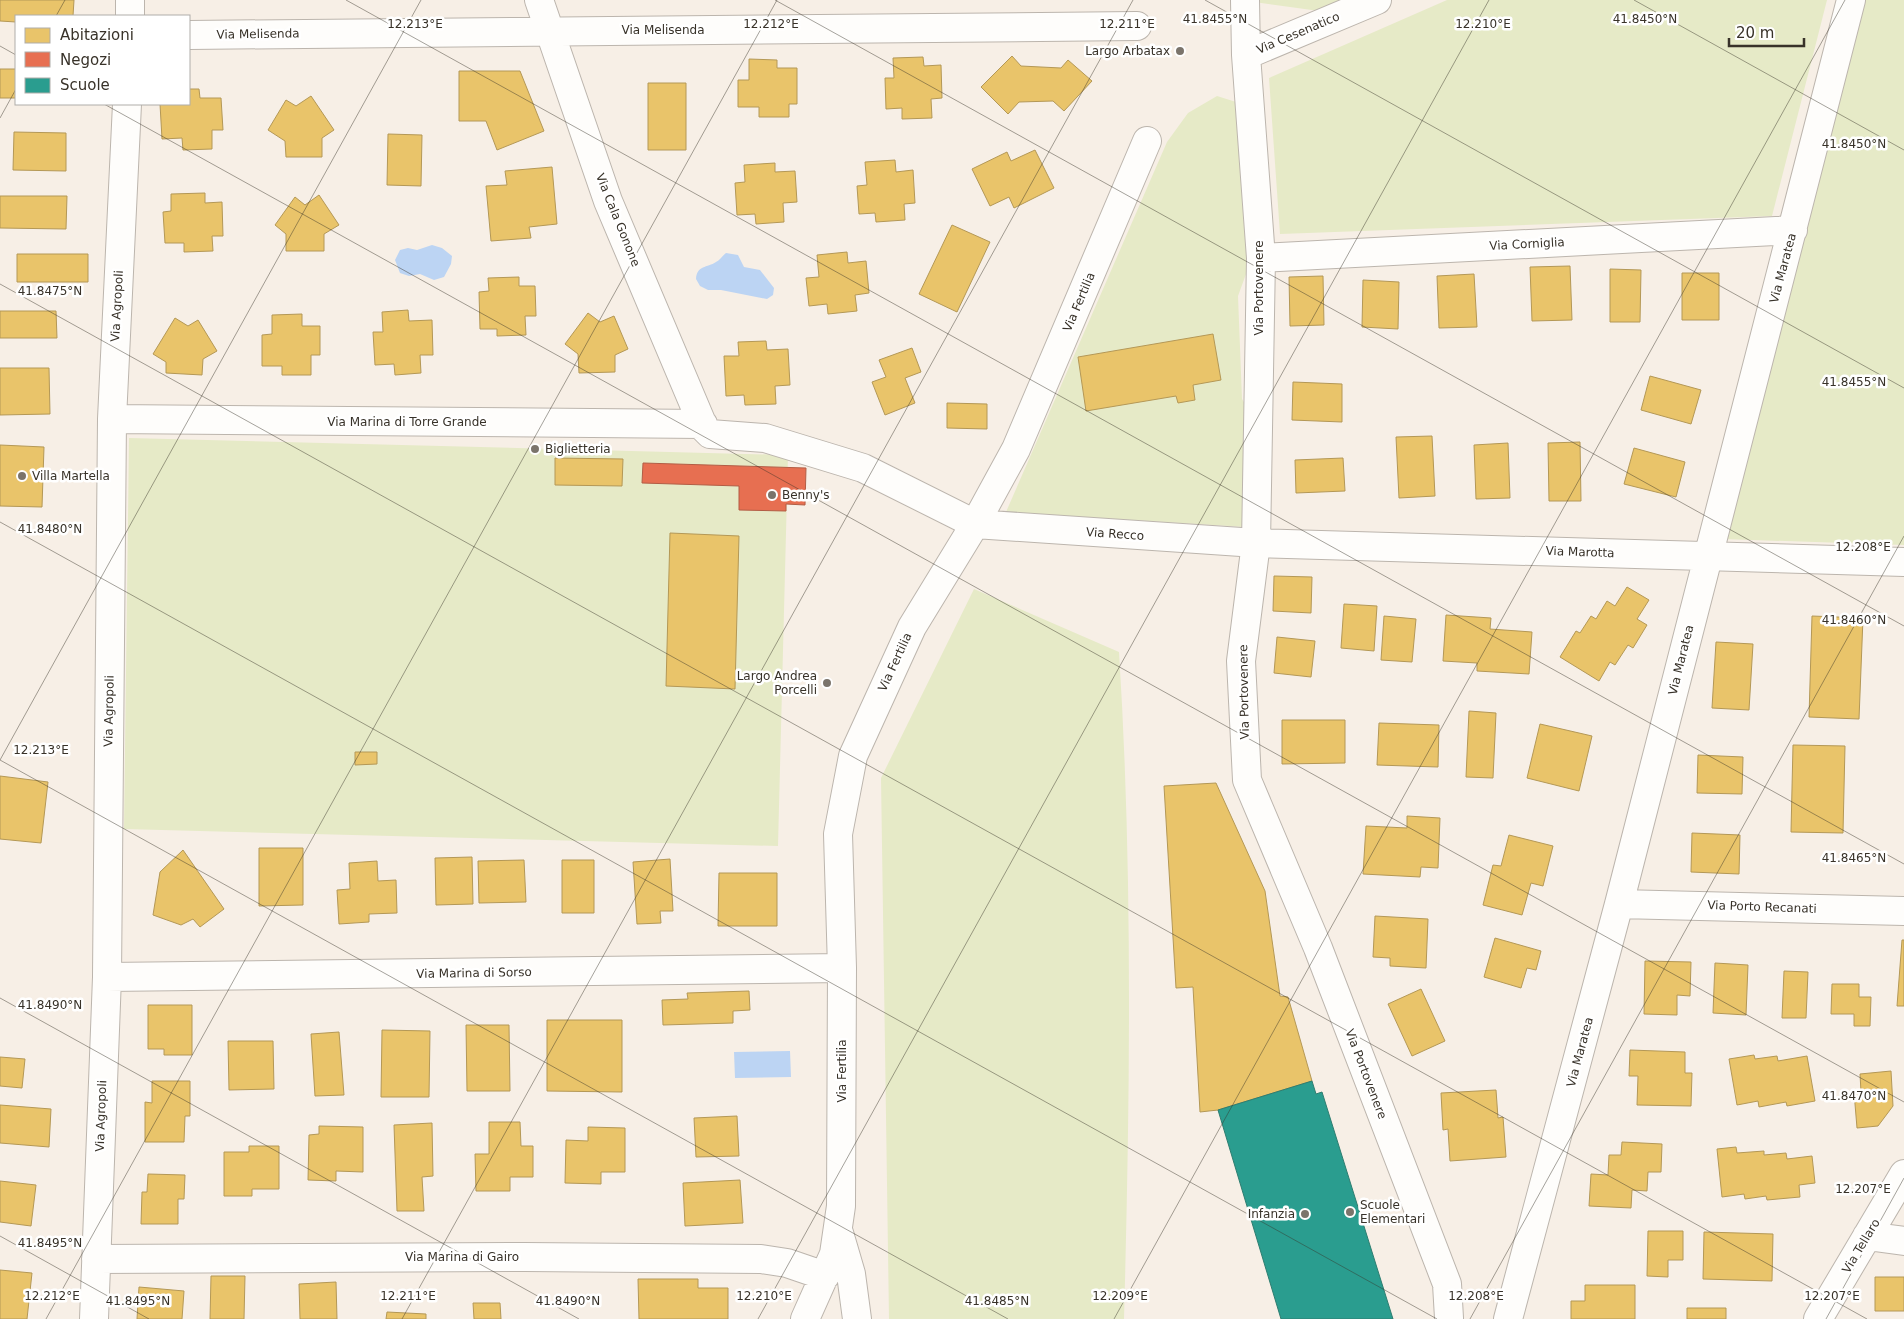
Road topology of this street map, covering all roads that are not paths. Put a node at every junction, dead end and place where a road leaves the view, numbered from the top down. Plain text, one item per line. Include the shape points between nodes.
1 (130, 0) edge
2 (539, 0) edge
3 (1245, 0) edge
4 (1377, 0) edge
5 (1851, 0) edge
6 (130, 15) edge
7 (1137, 26) dead end
8 (550, 30) junction
9 (190, 35) edge
10 (1246, 55) junction
11 (127, 105) edge
12 (1147, 141) dead end
13 (1793, 230) junction
14 (1261, 258) junction
15 (112, 419) junction
16 (706, 429) junction
17 (975, 524) junction
18 (1256, 543) junction
19 (1708, 556) junction
20 (1904, 562) edge
21 (1619, 904) junction
22 (1904, 911) edge
23 (842, 968) junction
24 (107, 977) junction
25 (1904, 1174) edge
26 (839, 1231) junction
27 (1867, 1236) junction
28 (1904, 1241) edge
29 (96, 1259) junction
30 (825, 1276) junction
31 (94, 1319) edge
32 (805, 1319) edge
33 (857, 1319) edge
34 (1453, 1319) edge
35 (1508, 1319) edge
36 (1818, 1319) edge

1 - 6 street
2 - 8 street, Via Cala Gonone
3 - 10 street, Via Portovenere
4 - 10 street, Via Cesenatico
5 - 13 street, Via Maratea
7 - 8 street, Via Melisenda
8 - 9 street, Via Melisenda
8 - 16 street, Via Cala Gonone via 608,201
10 - 14 street, Via Portovenere
11 - 15 street, Via Agropoli
12 - 17 street, Via Fertilia via 1016,449
13 - 14 street, Via Corniglia
13 - 19 street, Via Maratea
14 - 18 street, Via Portovenere
15 - 16 street, Via Marina di Torre Grande
15 - 24 street, Via Agropoli
16 - 17 street, Via Marina di Torre Grande via 764,438 863,468
17 - 18 street, Via Recco
17 - 23 street, Via Fertilia via 912,627 853,756 838,834
18 - 19 street, Via Marotta
18 - 34 street, Via Portovenere via 1241,661 1247,780 1318,948 1447,1284
19 - 20 street, Via Marotta
19 - 21 street, Via Maratea
21 - 22 street, Via Porto Recanati
21 - 35 street, Via Maratea
23 - 24 street, Via Marina di Sorso
23 - 26 street, Via Fertilia
24 - 29 street, Via Agropoli
25 - 27 street, Via Tellaro
26 - 30 street
26 - 33 street via 851,1274
27 - 28 street
27 - 36 street, Via Tellaro
29 - 30 street, Via Marina di Gairo via 761,1259 786,1263
29 - 31 street, Via Agropoli
30 - 32 street

